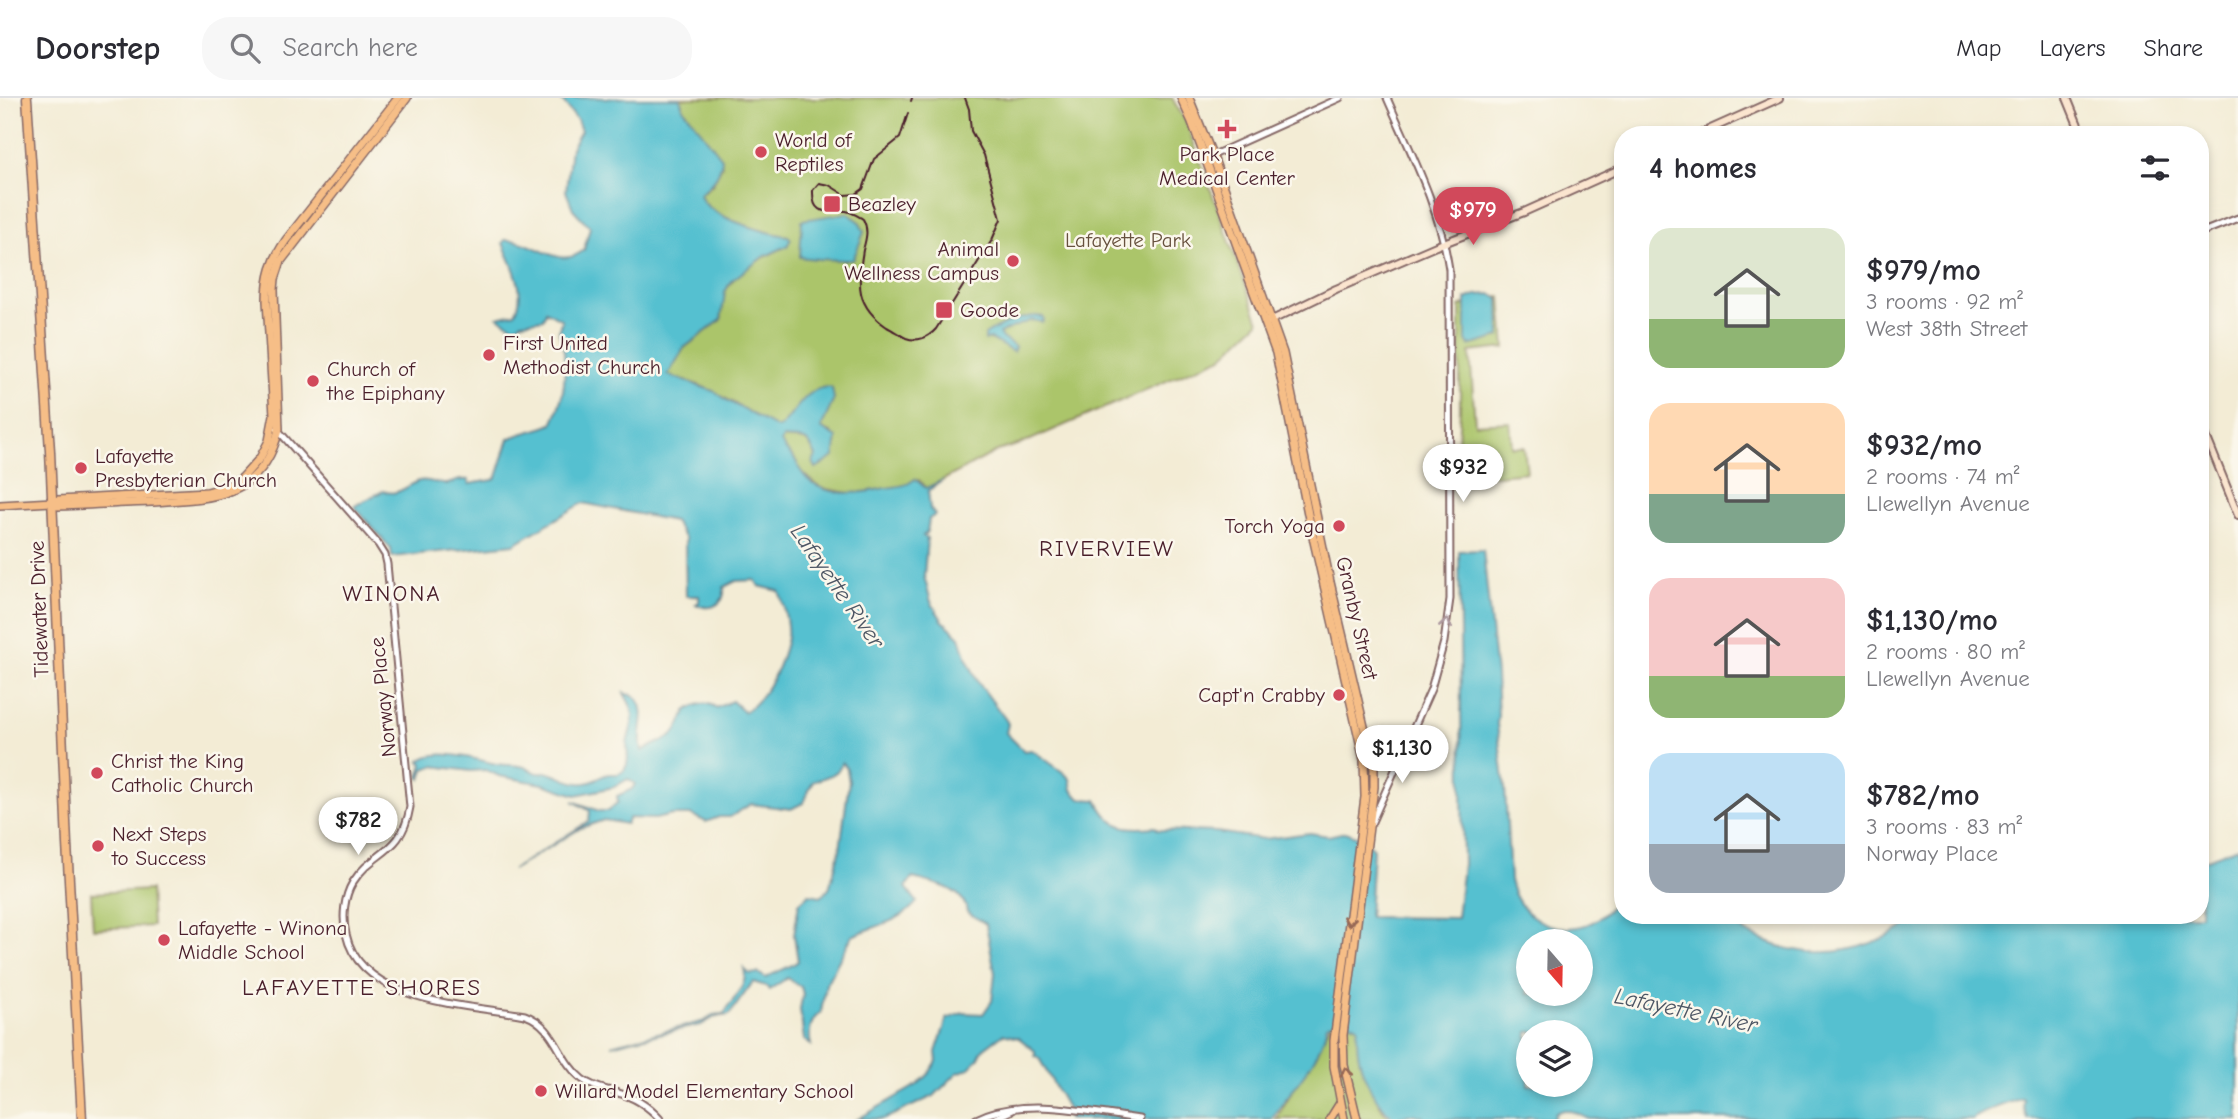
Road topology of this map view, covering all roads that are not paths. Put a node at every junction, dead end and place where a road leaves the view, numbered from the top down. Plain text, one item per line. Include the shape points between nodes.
1 (27, 98) edge
2 (398, 98) edge
3 (407, 98) edge
4 (1181, 98) edge
5 (1189, 98) edge
6 (1340, 98) edge
7 (1387, 98) edge
8 (1780, 98) edge
9 (2067, 98) edge
10 (1717, 126) edge
11 (2078, 126) edge
12 (1209, 157) junction
13 (1614, 172) edge
14 (2238, 218) edge
15 (2209, 229) edge
16 (1445, 243) junction
17 (1269, 321) junction
18 (273, 424) junction
19 (279, 430) junction
20 (2209, 443) edge
21 (52, 502) junction
22 (0, 505) edge
23 (2238, 514) edge
24 (1365, 829) junction
25 (1340, 1103) junction
26 (1016, 1109) junction
27 (82, 1119) edge
28 (660, 1119) edge
29 (975, 1119) edge
30 (994, 1119) edge
31 (1140, 1119) edge
32 (1330, 1119) edge
33 (1344, 1119) edge
34 (1357, 1119) edge

1 - 21 highway, Tidewater Drive
2 - 18 main road via 286,240 271,267 267,301
3 - 19 main road via 281,261 274,290
4 - 12 main road, Granby Street
5 - 12 main road, Granby Street
6 - 12 street
7 - 16 street
8 - 10 main road
9 - 11 main road
12 - 17 main road, Granby Street
13 - 16 main road
14 - 15 street
16 - 17 main road
24 -> 16 street via 1430,689 1450,600 1449,276
17 - 24 main road, Granby Street via 1310,524 1361,739
18 - 19 street, Norway Place
18 - 21 main road via 256,465 225,487
19 - 21 main road via 259,471 220,496 58,506
19 - 28 street, Norway Place via 378,544 387,564 410,807 396,841 350,888 344,918 354,956 372,976 409,994 536,1020 548,1030 580,1078 637,1100
20 - 23 main road
21 - 22 main road
21 - 27 highway, Tidewater Drive
24 -> 25 main road, Granby Street via 1334,1048
34 -> 24 main road, Granby Street via 1343,1048
25 - 32 main road
25 - 33 main road, Granby Street
26 - 29 street via 993,1111
26 - 30 street
26 - 31 street

